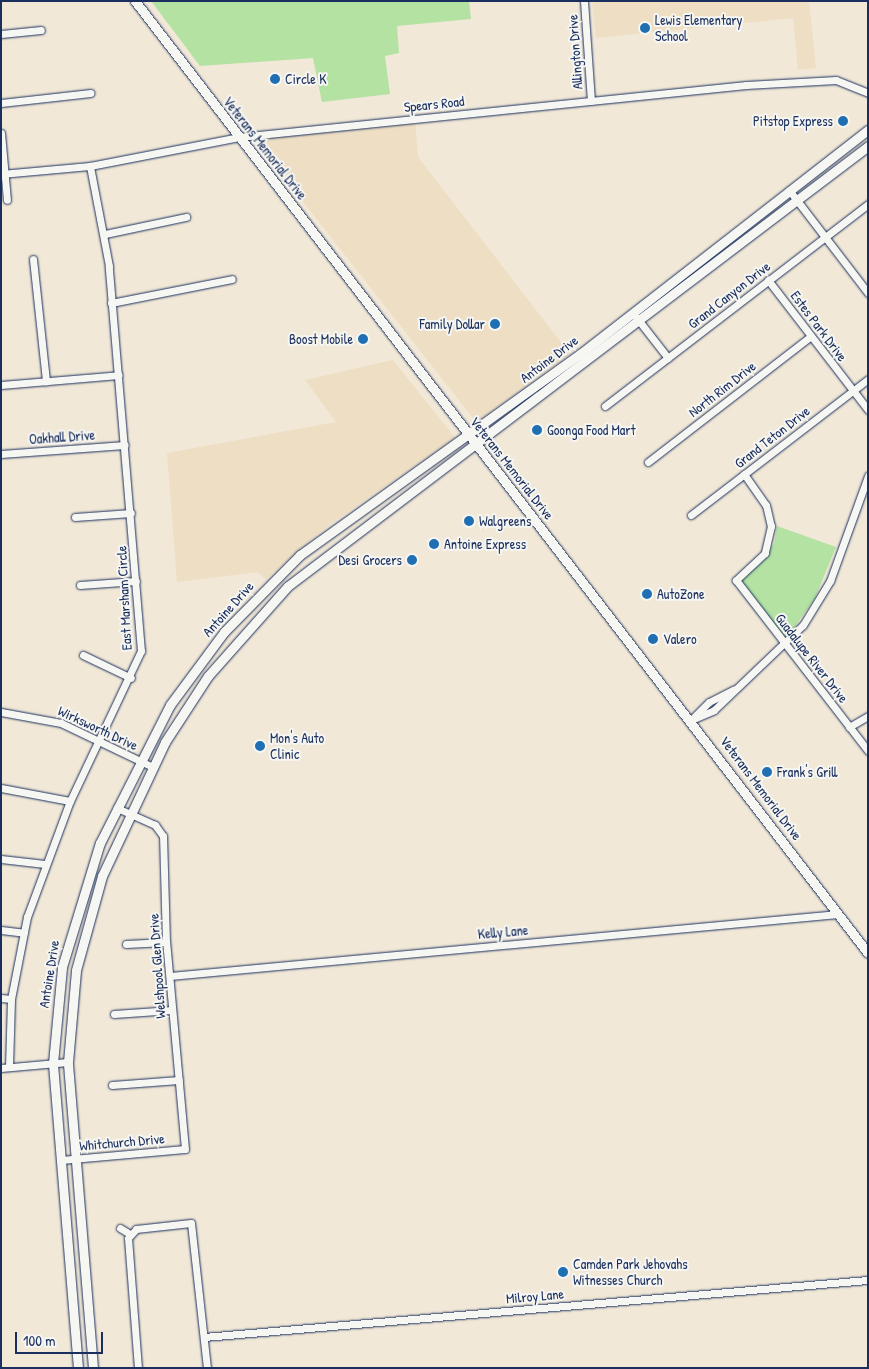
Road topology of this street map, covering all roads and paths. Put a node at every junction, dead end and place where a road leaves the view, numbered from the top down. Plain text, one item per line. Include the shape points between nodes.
1 (135, 1) edge
2 (584, 1) edge
3 (41, 30) dead end
4 (1, 34) edge
5 (90, 93) dead end
6 (868, 93) edge
7 (591, 101) junction
8 (1, 103) edge
9 (868, 130) edge
10 (1, 133) edge
11 (239, 137) junction
12 (868, 146) edge
13 (90, 166) junction
14 (3, 174) edge
15 (788, 190) junction
16 (7, 200) dead end
17 (797, 200) junction
18 (868, 204) edge
19 (186, 217) dead end
20 (104, 234) junction
21 (825, 237) junction
22 (34, 259) dead end
23 (232, 279) dead end
24 (768, 280) junction
25 (868, 293) edge
26 (112, 303) junction
27 (631, 312) junction
28 (640, 322) junction
29 (810, 336) junction
30 (668, 358) junction
31 (568, 363) junction
32 (575, 371) junction
33 (119, 375) junction
34 (868, 379) edge
35 (46, 381) junction
36 (1, 385) edge
37 (853, 391) junction
38 (605, 406) dead end
39 (868, 410) edge
40 (469, 435) junction
41 (125, 445) junction
42 (477, 445) junction
43 (1, 454) edge
44 (648, 462) dead end
45 (744, 474) junction
46 (868, 476) edge
47 (131, 513) junction
48 (691, 515) dead end
49 (76, 518) dead end
50 (136, 581) junction
51 (80, 585) dead end
52 (786, 645) junction
53 (83, 655) dead end
54 (131, 678) junction
55 (1, 712) edge
56 (868, 716) edge
57 (691, 720) junction
58 (849, 727) junction
59 (100, 740) junction
60 (868, 751) edge
61 (140, 761) junction
62 (153, 767) junction
63 (1, 788) edge
64 (70, 801) junction
65 (117, 808) junction
66 (130, 814) junction
67 (1, 860) edge
68 (44, 864) junction
69 (838, 914) junction
70 (1, 930) edge
71 (24, 933) junction
72 (69, 935) junction
73 (83, 939) junction
74 (166, 942) junction
75 (126, 944) dead end
76 (866, 948) edge
77 (170, 976) junction
78 (1, 998) edge
79 (11, 999) junction
80 (172, 1010) junction
81 (114, 1014) dead end
82 (68, 1062) junction
83 (53, 1064) junction
84 (5, 1068) edge
85 (179, 1080) junction
86 (112, 1085) dead end
87 (185, 1149) joint
88 (74, 1158) junction
89 (61, 1160) junction
90 (120, 1228) dead end
91 (130, 1234) junction
92 (83, 1264) junction
93 (69, 1265) junction
94 (868, 1280) edge
95 (204, 1337) junction
96 (78, 1367) edge
97 (92, 1367) edge
98 (138, 1368) edge
99 (207, 1368) edge

1 - 11 main road, Veterans Memorial Drive
2 - 7 street, Allington Drive
3 - 4 street
5 - 8 street
6 - 7 street, Spears Road via 846,82 823,79
7 - 11 street, Spears Road
9 - 15 main road, Antoine Drive
10 - 14 street
11 - 13 street, Spears Road
11 - 40 main road, Veterans Memorial Drive
12 - 17 main road, Antoine Drive
13 - 14 street, Spears Road
13 - 20 street, East Marsham Circle
14 - 16 street
15 - 17 street
15 - 27 main road, Antoine Drive
17 - 21 street
17 - 28 main road, Antoine Drive
18 - 21 street, Grand Canyon Drive
19 - 20 street
20 - 26 street, East Marsham Circle
21 - 24 street, Grand Canyon Drive
21 - 25 street
22 - 35 street
23 - 26 street
24 - 29 street, Estes Park Drive
24 - 30 street, Grand Canyon Drive
26 - 33 street, East Marsham Circle
27 - 28 street
27 - 31 main road, Antoine Drive
28 - 30 street
28 - 32 main road, Antoine Drive
29 - 37 street, Estes Park Drive
29 - 44 street, North Rim Drive
30 - 38 street, Grand Canyon Drive
31 - 32 main road
31 - 40 main road, Antoine Drive
32 - 42 main road, Antoine Drive
33 - 35 street
33 - 41 street, East Marsham Circle
34 - 37 street, Grand Teton Drive
35 - 36 street
37 - 39 street, Estes Park Drive
37 - 45 street, Grand Teton Drive
40 - 42 main road, Veterans Memorial Drive
40 - 61 main road, Antoine Drive via 322,539 262,591 180,690
41 - 43 street, Oakhall Drive
41 - 47 street, East Marsham Circle
42 - 57 main road, Veterans Memorial Drive
42 - 62 main road, Antoine Drive via 288,586 208,676
45 - 48 street, Grand Teton Drive
45 - 52 street, Guadalupe River Drive via 766,505 771,526 761,558 736,580
46 - 52 street via 830,581
47 - 49 street
47 - 50 street, East Marsham Circle
50 - 51 street
50 - 54 street, East Marsham Circle via 141,651
52 - 57 street via 735,689 709,702
52 - 58 street, Guadalupe River Drive
53 - 54 street
54 - 59 street, East Marsham Circle
55 - 59 street, Wirksworth Drive via 46,718
56 - 58 street
57 - 69 main road, Veterans Memorial Drive
58 - 60 street, Guadalupe River Drive
59 - 61 street, Wirksworth Drive
59 - 64 street, East Marsham Circle
61 - 62 street, Wirksworth Drive
61 - 65 main road, Antoine Drive
62 - 66 main road, Antoine Drive
63 - 64 street
64 - 68 street, East Marsham Circle
65 - 66 street, Welshpool Glen Drive
65 - 72 main road, Antoine Drive via 90,866
66 - 73 main road, Antoine Drive via 102,876
66 - 74 street, Welshpool Glen Drive via 155,825 163,836
67 - 68 street
68 - 71 street, East Marsham Circle
69 - 76 main road, Veterans Memorial Drive
69 - 77 street, Kelly Lane
70 - 71 street
71 - 79 street, East Marsham Circle
72 - 73 main road
72 - 83 main road, Antoine Drive
73 - 82 main road, Antoine Drive
74 - 75 street
74 - 77 street, Welshpool Glen Drive
77 - 80 street, Welshpool Glen Drive
78 - 79 street
79 - 84 street, East Marsham Circle
80 - 81 street
80 - 85 street, Welshpool Glen Drive
82 - 83 street
82 - 88 main road, Antoine Drive
83 - 84 street
83 - 89 main road, Antoine Drive
85 - 86 street
85 - 87 street, Welshpool Glen Drive
87 - 88 street, Whitchurch Drive
88 - 89 street, Whitchurch Drive
88 - 92 main road, Antoine Drive
89 - 93 main road, Antoine Drive
90 - 91 street
91 - 95 street via 191,1223
91 - 98 street via 128,1257
92 - 93 main road
92 - 97 main road, Antoine Drive
93 - 96 main road, Antoine Drive
94 - 95 street, Milroy Lane
95 - 99 street
96 - 97 main road

